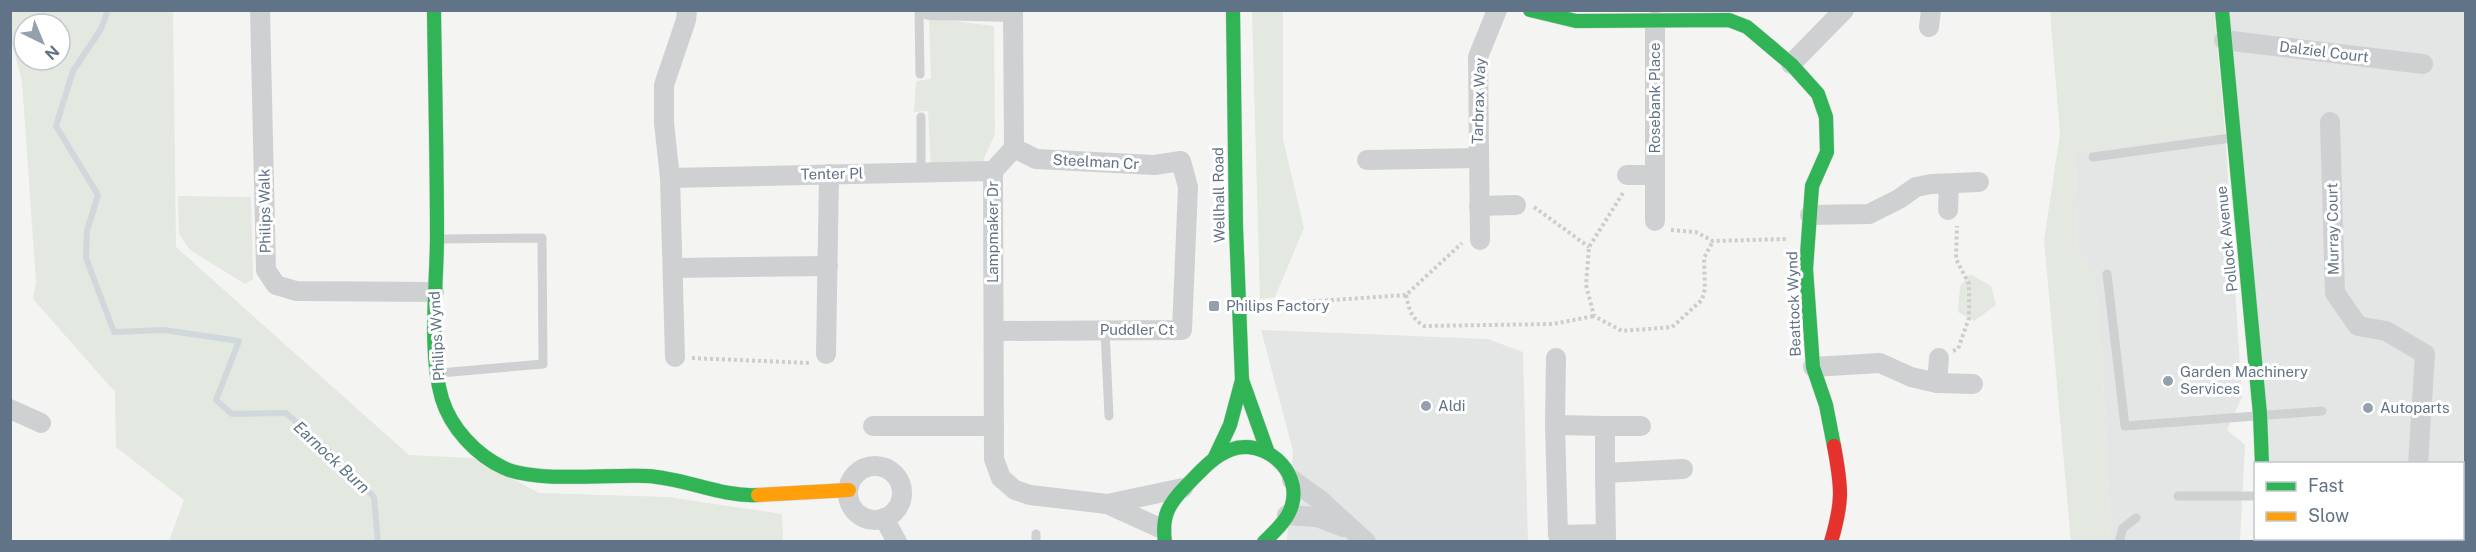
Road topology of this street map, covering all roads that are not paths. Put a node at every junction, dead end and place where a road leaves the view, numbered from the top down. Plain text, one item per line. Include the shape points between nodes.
1 (260, 10) edge
2 (434, 10) edge
3 (687, 10) edge
4 (919, 10) edge
5 (929, 10) edge
6 (1233, 10) edge
7 (1497, 10) edge
8 (1530, 10) edge
9 (1844, 10) edge
10 (2222, 10) edge
11 (1013, 11) edge
12 (1576, 16) edge
13 (1654, 21) junction
14 (2224, 40) junction
15 (1791, 64) junction
16 (2423, 64) dead end
17 (920, 74) dead end
18 (921, 117) dead end
19 (2331, 122) dead end
20 (2234, 137) junction
21 (1014, 148) junction
22 (2093, 157) dead end
23 (1478, 158) junction
24 (1180, 160) joint
25 (1368, 160) dead end
26 (993, 171) junction
27 (921, 172) junction
28 (829, 174) junction
29 (1630, 175) road end
30 (1655, 176) junction
31 (670, 178) junction
32 (1979, 182) dead end
33 (1949, 184) junction
34 (1516, 205) road end
35 (1948, 210) road end
36 (1810, 215) junction
37 (1655, 221) road end
38 (437, 239) junction
39 (828, 266) junction
40 (673, 268) junction
41 (2107, 274) dead end
42 (434, 292) junction
43 (994, 331) junction
44 (1105, 331) junction
45 (826, 354) road end
46 (675, 357) road end
47 (1556, 358) dead end
48 (1939, 358) road end
49 (1813, 367) junction
50 (437, 373) junction
51 (1242, 380) junction
52 (1937, 383) junction
53 (1973, 384) dead end
54 (10, 410) edge
55 (2322, 411) dead end
56 (2260, 414) junction
57 (1109, 416) dead end
58 (41, 423) dead end
59 (873, 426) dead end
60 (994, 426) junction
61 (1555, 426) junction
62 (1605, 426) junction
63 (1641, 426) dead end
64 (1268, 450) junction
65 (1215, 457) junction
66 (2262, 462) edge
67 (2418, 462) edge
68 (1683, 469) dead end
69 (1605, 473) junction
70 (1292, 480) junction
71 (1183, 488) junction
72 (849, 490) junction
73 (2178, 496) dead end
74 (2254, 496) edge
75 (1107, 504) junction
76 (1287, 515) junction
77 (884, 518) junction
78 (2136, 518) dead end
79 (1163, 535) edge
80 (1361, 537) edge
81 (1606, 538) edge
82 (1839, 539) edge
83 (897, 542) edge
84 (1264, 542) edge
85 (2119, 542) edge

1 - 42 street, Philips Walk via 266,270 276,285 296,291
2 - 38 street, Philips Wynd
3 - 31 street via 664,85
4 - 17 lane
5 - 11 street
6 - 51 street, Wellhall Road
7 - 23 street, Tarbrax Way via 1478,57
8 - 12 street, Beattock Wynd
9 - 15 street
10 - 14 street, Pollock Avenue
11 - 21 street
12 - 13 street, Beattock Wynd
13 - 15 street, Beattock Wynd via 1729,20 1747,27
13 - 30 street, Rosebank Place
14 - 16 street, Dalziel Court
14 - 20 street, Pollock Avenue
15 - 36 street, Beattock Wynd via 1818,94 1826,117 1827,152 1812,186
18 - 27 lane
19 - 67 street, Murray Court via 2335,294 2358,326 2386,332 2425,354
20 - 22 lane
20 - 56 street, Pollock Avenue
21 - 24 street, Steelman Cr via 1036,159 1154,165
21 - 26 street, Lampmaker Dr
23 - 25 street, Tarbrax Way
23 - 34 street, Tarbrax Way via 1480,224
24 - 44 street, Puddler Ct via 1188,187 1182,330
26 - 27 street, Tenter Pl
26 - 43 street, Lampmaker Dr
27 - 28 street, Tenter Pl
28 - 31 street, Tenter Pl
28 - 39 street
29 - 30 street, Rosebank Place
30 - 37 street, Rosebank Place
31 - 40 street
32 - 33 street
33 - 35 street
33 - 36 street via 1916,187 1869,214
36 - 49 street, Beattock Wynd via 1806,268
38 - 42 street, Philips Wynd
38 - 50 lane via 542,238 543,364
39 - 40 street
39 - 45 street
40 - 46 street
41 - 56 lane via 2126,426
42 - 50 street, Philips Wynd
43 - 44 street, Puddler Ct
43 - 60 street, Lampmaker Dr
44 - 57 lane
47 - 61 street
48 - 52 street
49 - 52 street via 1880,363
49 - 82 street, Beattock Wynd via 1826,405 1842,482
50 - 72 street, Philips Wynd via 442,399 453,424 476,450 504,468 529,475 650,476 738,496
51 - 64 street, Wellhall Road
51 - 65 street, Wellhall Road via 1230,425
52 - 53 street
54 - 58 street
55 - 56 lane
56 - 66 street, Pollock Avenue
59 - 60 street
60 - 75 street, Lampmaker Dr via 994,459 1001,478 1015,490
61 - 62 street
61 - 81 street via 1558,535
62 - 63 street
62 - 69 street
64 - 65 street, Wellhall Road via 1234,448
64 - 70 street, Wellhall Road
65 - 71 street, Wellhall Road
68 - 69 street
69 - 81 street
70 - 76 street via 1293,504
70 - 80 street
71 - 75 street, Lampmaker Dr
71 - 79 street, Wellhall Road via 1165,509
72 - 77 street via 849,499 859,514 875,520
72 - 77 street via 856,474 863,469 888,469 900,482 902,500
73 - 74 lane
75 - 79 street, Lampmaker Dr
76 - 80 street via 1317,517
76 - 84 street
77 - 83 street
78 - 85 lane via 2122,528

